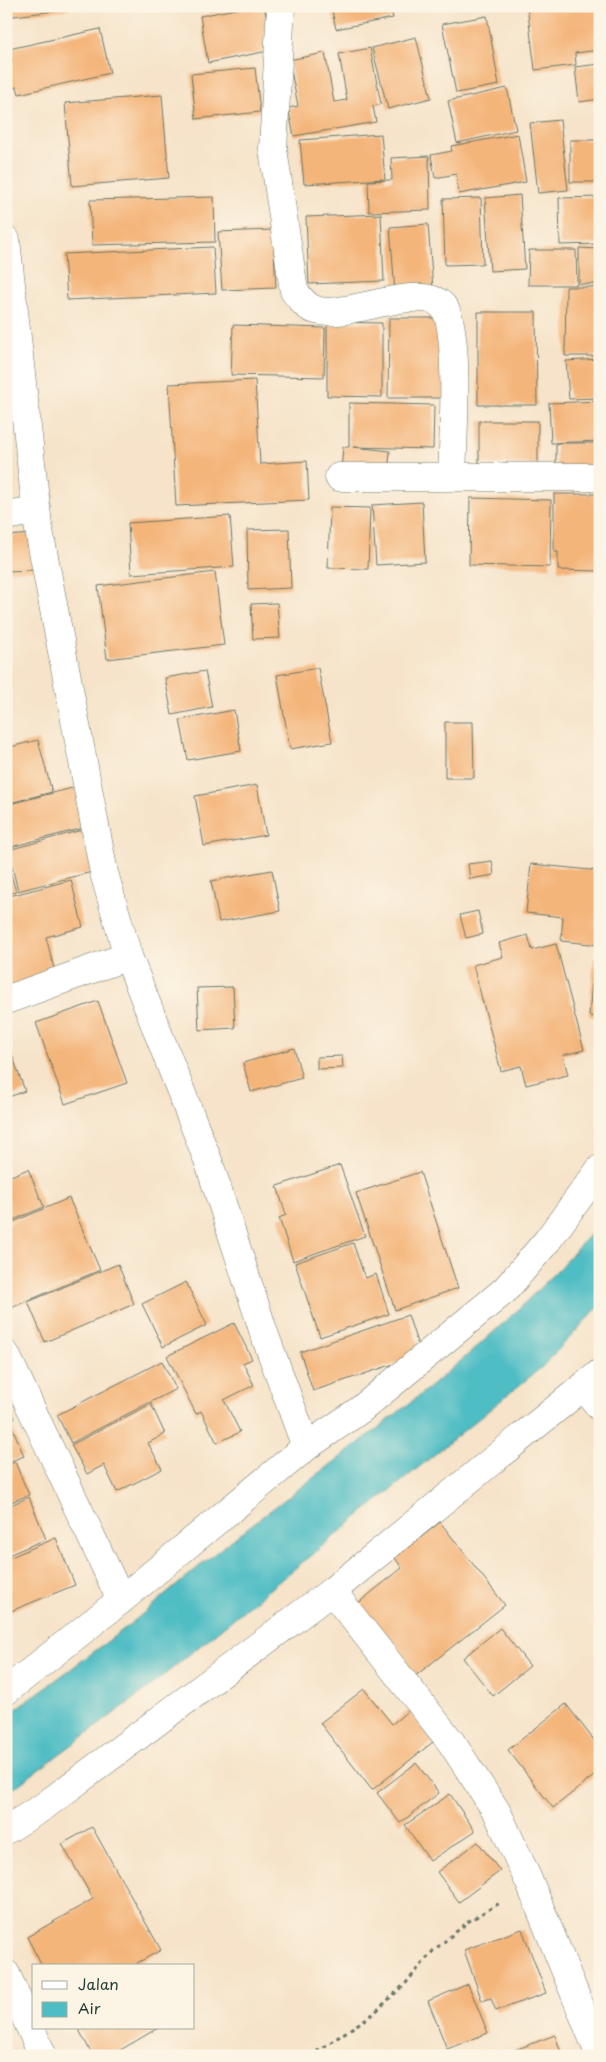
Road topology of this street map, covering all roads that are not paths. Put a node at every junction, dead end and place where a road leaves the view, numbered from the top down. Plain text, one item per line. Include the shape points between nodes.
1 (281, 6) edge
2 (6, 240) edge
3 (452, 476) junction
4 (339, 477) dead end
5 (600, 477) edge
6 (36, 511) junction
7 (6, 516) edge
8 (128, 956) junction
9 (6, 1000) edge
10 (600, 1169) edge
11 (6, 1355) edge
12 (595, 1389) edge
13 (306, 1447) junction
14 (332, 1591) junction
15 (122, 1600) junction
16 (6, 1691) edge
17 (6, 1830) edge
18 (6, 1974) edge
19 (43, 2056) edge
20 (600, 2056) edge

1 - 3 street via 273,149 294,290 306,306 326,312 423,297 438,302 445,309 452,328
2 - 6 street
3 - 4 street
3 - 5 street
6 - 7 street
6 - 8 street via 104,873
8 - 9 street
8 - 13 street via 209,1163 264,1333
10 - 13 street via 547,1241 505,1290 360,1410
11 - 15 street
12 - 14 street
13 - 15 street
14 - 17 street via 43,1807
14 - 20 street via 451,1742 497,1812 531,1886
15 - 16 street
18 - 19 street

